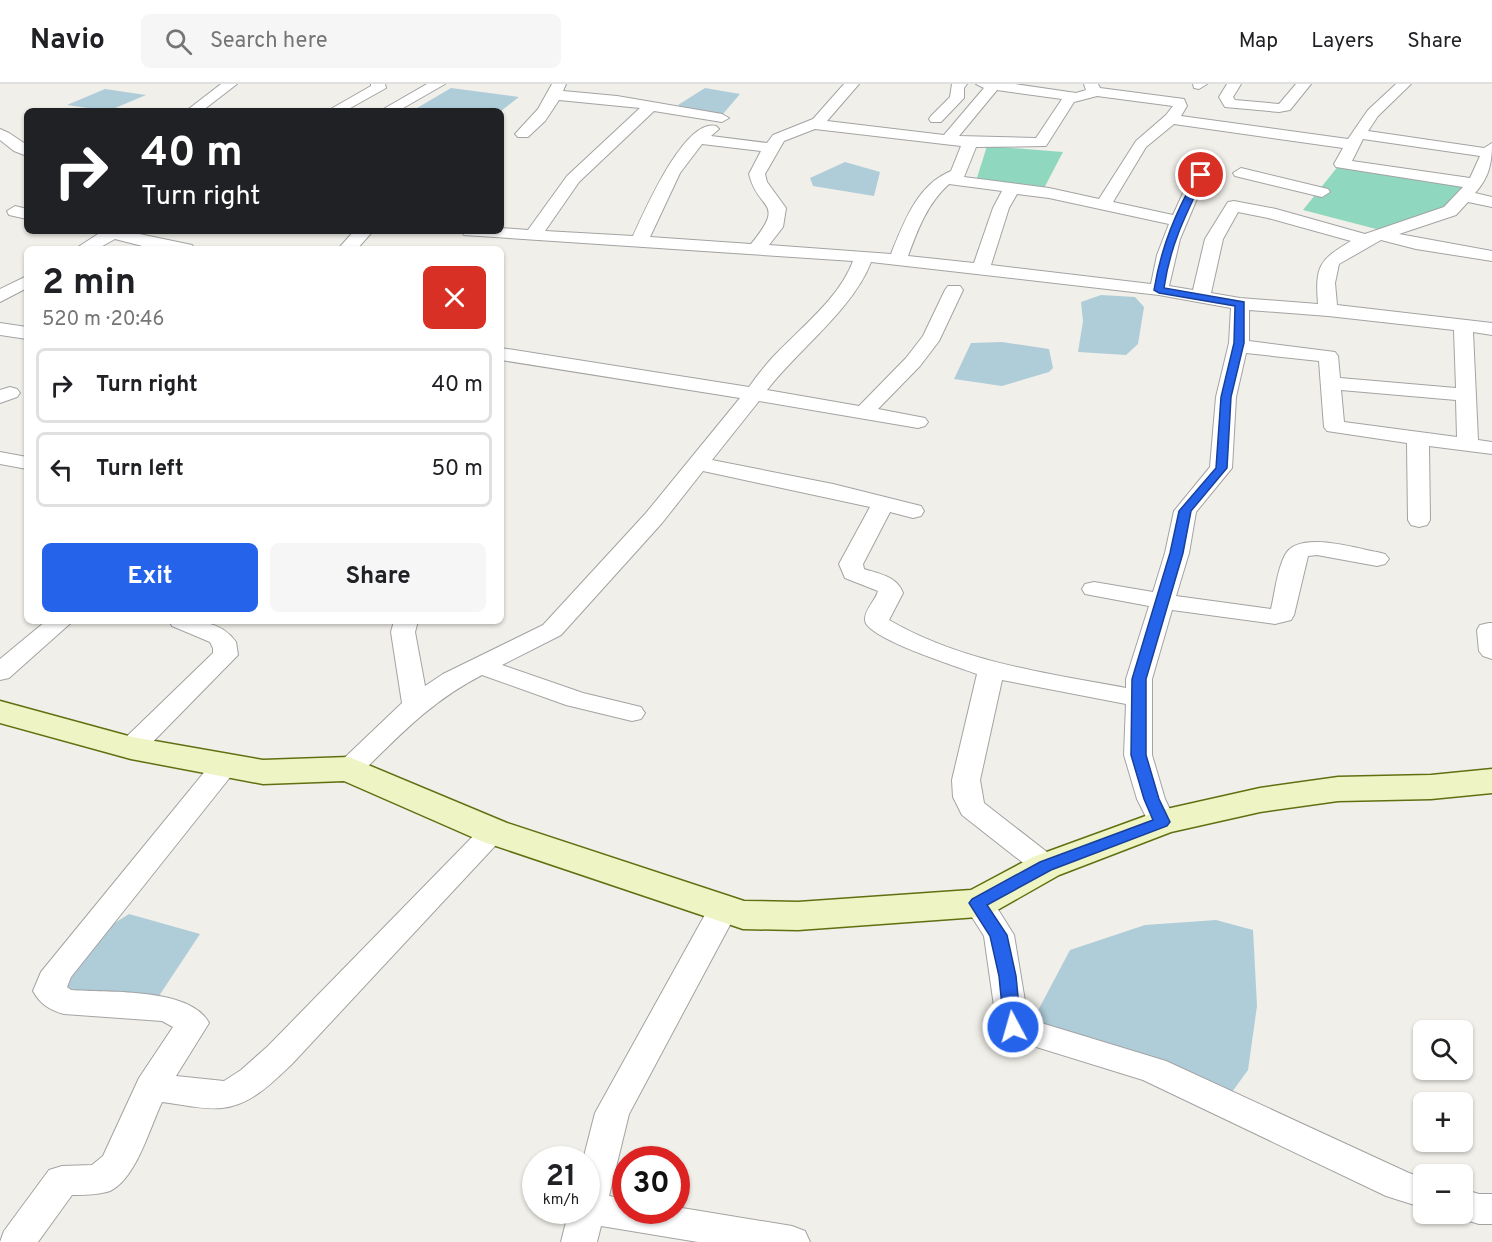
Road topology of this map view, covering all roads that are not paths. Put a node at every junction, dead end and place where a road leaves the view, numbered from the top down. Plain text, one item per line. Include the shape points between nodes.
1 (230, 84) edge
2 (378, 84) edge
3 (438, 84) edge
4 (852, 84) edge
5 (960, 84) edge
6 (1234, 84) edge
7 (1304, 84) edge
8 (1404, 84) edge
9 (989, 85) edge
10 (1024, 87) edge
11 (1094, 88) edge
12 (557, 90) edge
13 (1072, 96) junction
14 (651, 106) junction
15 (197, 108) edge
16 (339, 108) edge
17 (393, 108) edge
18 (1174, 118) junction
19 (936, 119) dead end
20 (813, 124) junction
21 (0, 134) edge
22 (522, 134) dead end
23 (1354, 139) junction
24 (698, 140) junction
25 (948, 140) junction
26 (970, 142) junction
27 (771, 148) junction
28 (24, 150) edge
29 (1491, 150) edge
30 (1205, 161) dead end
31 (1241, 173) dead end
32 (1332, 178) junction
33 (946, 179) junction
34 (1012, 187) junction
35 (1469, 190) junction
36 (1492, 202) edge
37 (1104, 204) junction
38 (1178, 221) junction
39 (1302, 222) junction
40 (504, 233) edge
41 (108, 234) edge
42 (118, 234) edge
43 (361, 234) edge
44 (533, 235) junction
45 (1373, 238) junction
46 (639, 242) junction
47 (89, 246) edge
48 (163, 246) edge
49 (350, 246) edge
50 (756, 249) junction
51 (864, 256) junction
52 (1492, 256) edge
53 (897, 260) junction
54 (981, 268) junction
55 (24, 283) edge
56 (954, 290) dead end
57 (1159, 290) junction
58 (0, 296) edge
59 (1202, 298) junction
60 (1240, 304) junction
61 (1328, 310) junction
62 (1463, 325) junction
63 (0, 329) edge
64 (1492, 329) edge
65 (24, 333) edge
66 (1238, 346) junction
67 (504, 354) edge
68 (1330, 383) junction
69 (753, 394) junction
70 (1466, 395) junction
71 (863, 413) junction
72 (918, 422) dead end
73 (1418, 438) junction
74 (1468, 445) junction
75 (1492, 448) edge
76 (0, 458) edge
77 (24, 462) edge
78 (698, 464) junction
79 (883, 503) junction
80 (913, 511) dead end
81 (1419, 520) dead end
82 (1377, 559) dead end
83 (1094, 589) dead end
84 (1163, 600) junction
85 (57, 624) edge
86 (187, 624) edge
87 (405, 624) edge
88 (481, 666) junction
89 (991, 670) junction
90 (0, 672) edge
91 (1139, 699) junction
92 (415, 705) junction
93 (0, 712) edge
94 (632, 713) dead end
95 (131, 748) junction
96 (225, 765) junction
97 (349, 769) junction
98 (1492, 781) edge
99 (1162, 822) junction
100 (494, 832) junction
101 (1046, 866) junction
102 (978, 903) junction
103 (723, 910) junction
104 (151, 1087) junction
105 (1413, 1189) edge
106 (1473, 1207) edge
107 (1492, 1209) edge
108 (583, 1225) edge
109 (17, 1242) edge
110 (792, 1242) edge

1 - 15 street
2 - 16 street via 379,88 371,93
3 - 17 street
4 - 20 street
5 - 19 street via 957,98
6 - 7 street via 1226,97 1230,104 1279,108 1285,107
8 - 23 street via 1373,113
9 - 10 street
9 - 25 street
10 - 13 street
11 - 13 street
11 - 18 street via 1175,101 1180,106
12 - 14 street
12 - 22 street via 535,125
13 - 26 street via 1041,143
14 - 24 street via 722,118
14 - 44 street via 573,179
18 - 23 street
18 - 37 street via 1142,144
20 - 25 street
20 - 27 street via 778,138
21 - 28 street
23 - 29 street
23 - 32 street
24 - 27 street
24 - 46 street via 672,172
25 - 26 street
26 - 33 street via 958,174
27 - 50 street via 757,174 778,208 778,216
29 - 35 street
30 - 38 street
31 - 32 street
32 - 35 street
32 - 39 street
33 - 34 street
33 - 53 street via 916,214
34 - 37 street
34 - 54 street via 1000,208
35 - 36 street
35 - 45 street via 1450,211
37 - 38 street
38 - 57 street via 1164,257
39 - 45 street
39 - 59 street via 1234,206 1209,247
40 - 44 street
41 - 47 street
42 - 48 street
43 - 49 street
44 - 46 street
45 - 52 street
45 - 61 street via 1331,262 1326,279
46 - 50 street
50 - 51 street
51 - 53 street
51 - 69 street via 856,275 825,315
53 - 54 street
54 - 57 street
55 - 58 street
56 - 71 street via 932,337
57 - 59 street
59 - 60 street
60 - 61 street
60 - 66 street
61 - 62 street
62 - 64 street
62 - 70 street
63 - 65 street
66 - 68 street via 1328,356
66 - 84 street via 1226,397 1221,468 1185,511
67 - 69 street
68 - 70 street
68 - 73 street via 1334,427
69 - 71 street
69 - 78 street
70 - 74 street
71 - 72 street
73 - 74 street
73 - 81 street
74 - 75 street
76 - 77 street
78 - 79 street
78 - 88 street via 618,560 552,630
79 - 80 street
79 - 89 street via 851,564 853,573 890,589 877,623 899,636
82 - 84 street via 1317,548 1301,550 1296,556 1282,615 1275,617
83 - 84 street
84 - 91 street via 1139,679
85 - 90 street
86 - 95 street via 226,642 225,655
87 - 92 street via 403,632
88 - 92 street
88 - 94 street via 575,699
89 - 91 street
89 - 101 street via 966,780 967,797 972,808
91 - 99 street via 1138,755
92 - 97 street
93 - 95 street
95 - 96 street
96 - 97 street via 263,772
96 - 104 street via 57,972 49,991 64,1002 168,1009 193,1023
97 - 100 street
98 - 99 street via 1338,789 1260,800
99 - 101 street
100 - 103 street
100 - 104 street via 248,1084 232,1094 221,1095
101 - 102 street
102 - 103 street via 798,916 743,915
102 - 105 street via 999,935 1013,1027 1154,1070
103 - 108 street via 612,1113
104 - 109 street via 116,1166 100,1179 62,1181
106 - 107 street
108 - 110 street

